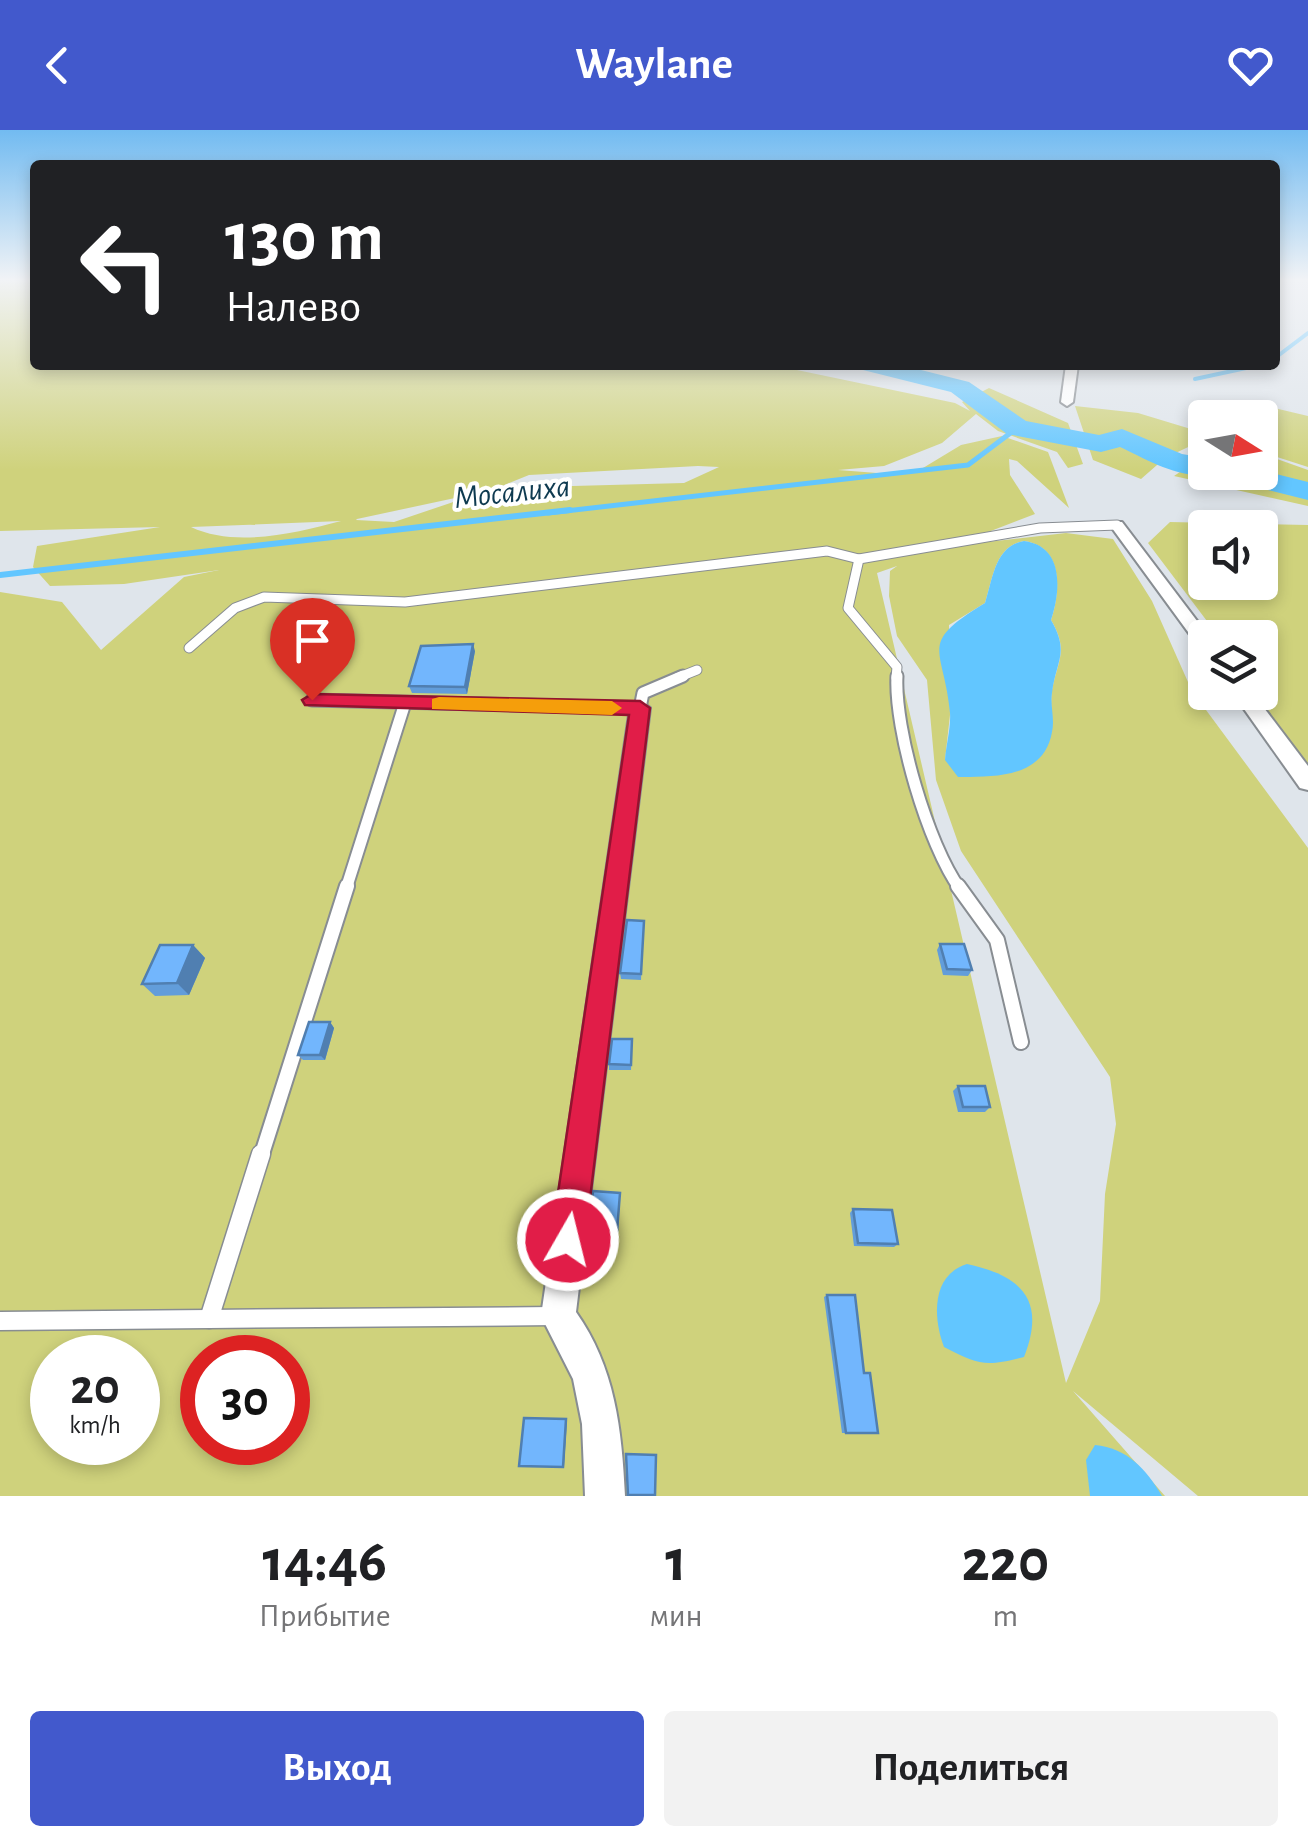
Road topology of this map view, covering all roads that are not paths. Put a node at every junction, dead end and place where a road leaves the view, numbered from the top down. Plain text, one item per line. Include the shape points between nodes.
1 (1071, 370) edge
2 (1067, 402) dead end
3 (1118, 526) joint
4 (858, 559) junction
5 (1188, 621) edge
6 (188, 648) dead end
7 (696, 670) dead end
8 (312, 700) dead end
9 (404, 704) junction
10 (640, 708) junction
11 (1255, 710) edge
12 (1308, 782) edge
13 (1021, 1042) dead end
14 (558, 1316) junction
15 (209, 1318) junction
16 (0, 1321) edge
17 (606, 1496) edge

1 - 2 street
3 - 4 lane via 1040,528
3 - 5 street
4 - 6 lane via 827,551 405,602 264,597 234,608
4 - 13 lane via 848,608 897,667 895,704 934,844 997,940
7 - 10 lane via 643,693
8 - 9 lane
9 - 10 lane
9 - 15 lane
10 - 14 street
11 - 12 street
14 - 15 lane
14 - 17 street via 579,1343 595,1384
15 - 16 lane

